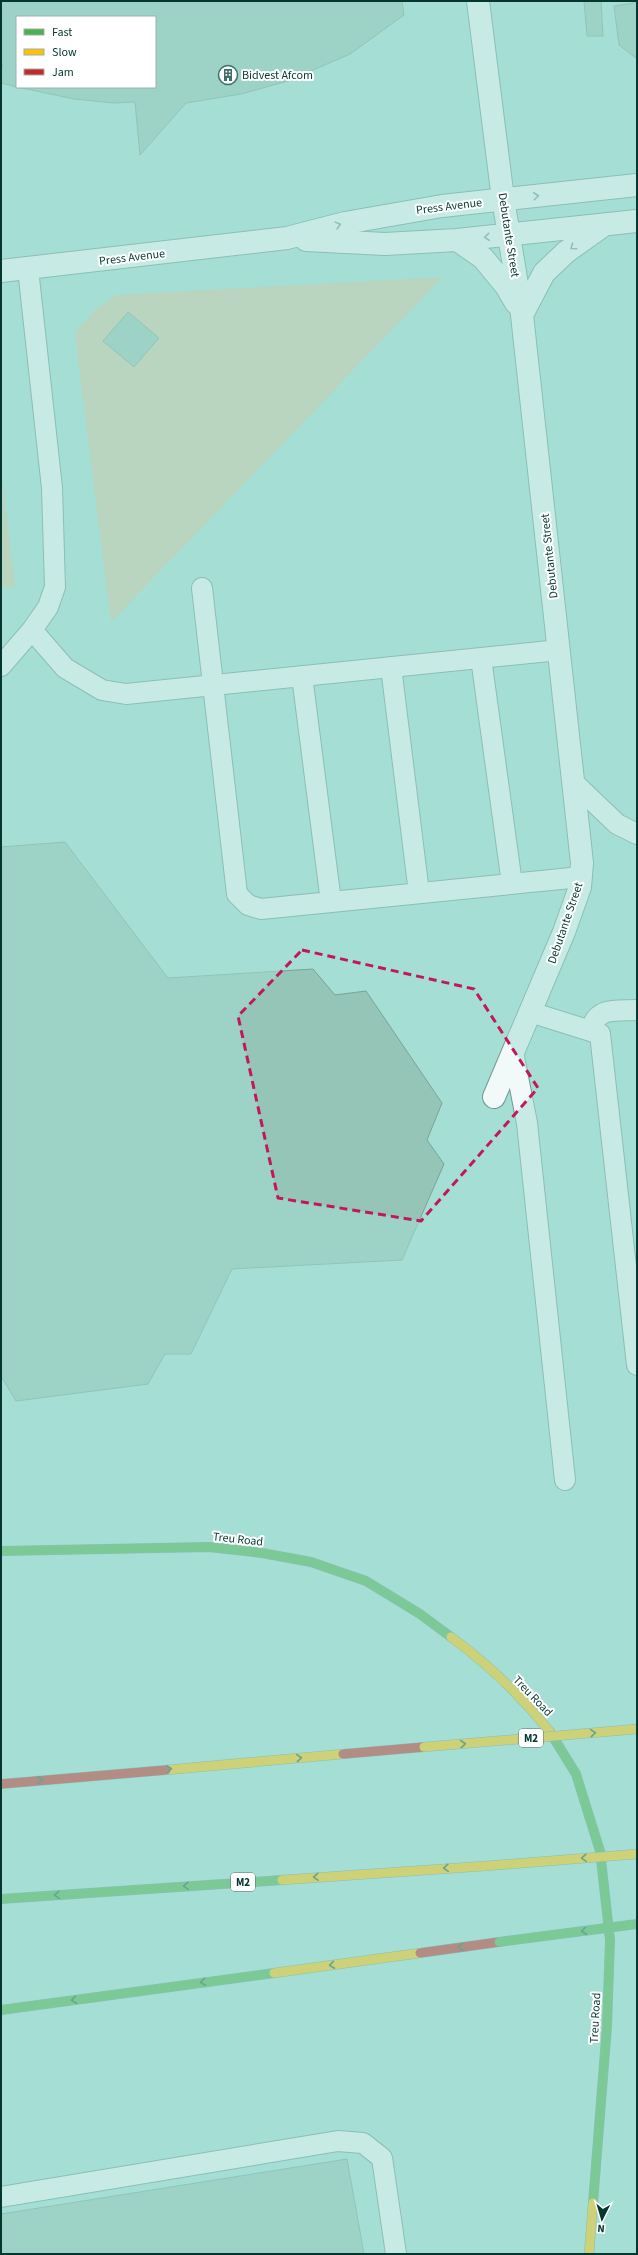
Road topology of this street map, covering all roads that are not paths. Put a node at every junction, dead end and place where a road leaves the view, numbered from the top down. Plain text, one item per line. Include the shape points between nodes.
1 (478, 1) edge
2 (637, 186) edge
3 (503, 199) junction
4 (637, 221) edge
5 (605, 224) junction
6 (508, 235) junction
7 (287, 238) junction
8 (457, 240) junction
9 (28, 269) junction
10 (1, 271) edge
11 (522, 315) junction
12 (202, 588) dead end
13 (32, 630) junction
14 (559, 650) junction
15 (481, 658) junction
16 (1, 666) edge
17 (391, 667) junction
18 (302, 676) junction
19 (212, 685) junction
20 (573, 782) junction
21 (637, 834) edge
22 (580, 877) junction
23 (512, 884) junction
24 (419, 893) junction
25 (331, 902) junction
26 (637, 1010) edge
27 (530, 1012) junction
28 (591, 1029) junction
29 (513, 1052) junction
30 (494, 1097) dead end
31 (637, 1365) edge
32 (565, 1480) dead end
33 (1, 1551) edge
34 (637, 1729) edge
35 (1, 1784) edge
36 (637, 1854) edge
37 (1, 1899) edge
38 (637, 1924) edge
39 (1, 2010) edge
40 (1, 2197) edge
41 (396, 2254) edge
42 (589, 2254) edge

1 - 3 street, Debutante Street
3 -> 2 street, Press Avenue
3 - 6 street, Debutante Street
7 -> 3 street, Press Avenue via 387,214
4 - 5 street, Press Avenue
5 - 6 street, Press Avenue
5 -> 11 street via 566,252 544,273
6 -> 8 street, Press Avenue
6 - 11 street, Debutante Street
7 - 8 street, Press Avenue via 386,244
7 - 9 street, Press Avenue
8 - 11 street via 483,258 506,286
9 - 10 street, Press Avenue
9 - 13 lane via 52,488 55,586 48,607
11 - 14 street, Debutante Street
12 - 19 lane
13 - 16 lane
13 - 19 lane via 64,668 102,690 126,694
14 - 15 lane
14 - 20 street, Debutante Street
15 - 17 lane
15 - 23 lane
17 - 18 lane
17 - 24 lane
18 - 19 lane
18 - 25 lane
19 - 25 lane via 237,894 248,905 262,909
20 - 21 lane via 617,824
20 - 22 street, Debutante Street via 582,863
22 - 23 lane
22 - 27 street, Debutante Street via 580,887 564,932
23 - 24 lane
24 - 25 lane
26 - 28 lane via 601,1013 593,1020
27 - 28 lane
27 - 29 street, Debutante Street
28 - 31 lane via 600,1034
29 - 30 street, Debutante Street
29 - 32 lane via 527,1123
33 - 42 main road, Treu Road via 209,1547 311,1562 366,1581 420,1614 469,1650 516,1694 550,1731 576,1774 600,1851 610,1940 607,2026
35 -> 34 main road, M2, bridge
36 -> 37 main road, M2, bridge
38 -> 39 main road, bridge
40 - 41 lane via 338,2141 363,2143 382,2158

